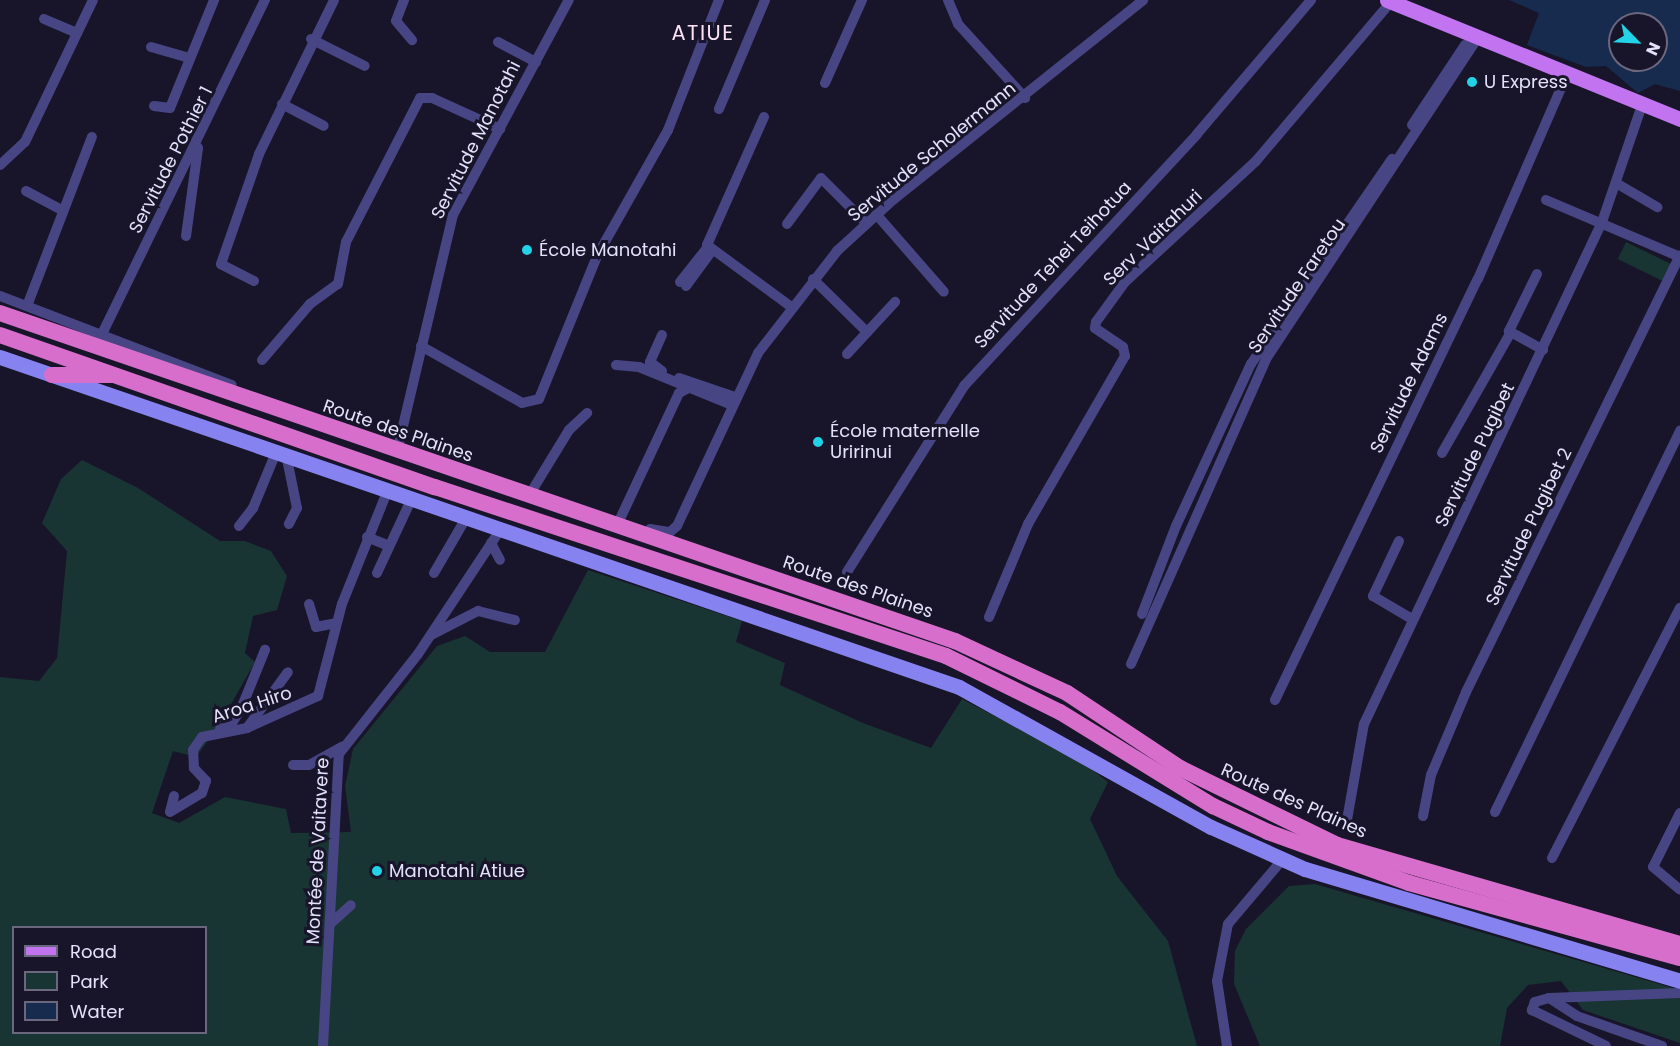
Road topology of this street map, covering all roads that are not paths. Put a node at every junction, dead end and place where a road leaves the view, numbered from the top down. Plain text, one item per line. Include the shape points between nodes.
1 (93, 0) edge
2 (214, 0) edge
3 (265, 0) edge
4 (334, 0) edge
5 (404, 0) edge
6 (569, 0) edge
7 (719, 0) edge
8 (765, 0) edge
9 (862, 0) edge
10 (948, 0) edge
11 (1143, 0) edge
12 (1311, 0) edge
13 (1389, 1) edge
14 (44, 19) dead end
15 (77, 33) junction
16 (311, 39) junction
17 (1473, 39) junction
18 (412, 40) dead end
19 (498, 42) dead end
20 (152, 47) dead end
21 (189, 58) junction
22 (536, 62) junction
23 (365, 66) dead end
24 (1566, 77) junction
25 (825, 83) dead end
26 (1025, 98) junction
27 (282, 104) junction
28 (1642, 105) junction
29 (154, 106) dead end
30 (719, 110) dead end
31 (764, 117) dead end
32 (1680, 119) edge
33 (324, 126) dead end
34 (500, 129) junction
35 (92, 137) dead end
36 (198, 141) junction
37 (0, 165) edge
38 (1616, 183) junction
39 (26, 191) dead end
40 (1545, 200) dead end
41 (1657, 207) dead end
42 (60, 209) junction
43 (876, 214) junction
44 (1602, 222) junction
45 (866, 223) junction
46 (787, 224) dead end
47 (186, 236) dead end
48 (709, 250) junction
49 (1680, 256) edge
50 (1537, 274) dead end
51 (813, 279) junction
52 (254, 281) dead end
53 (683, 284) dead end
54 (944, 292) dead end
55 (0, 297) edge
56 (895, 302) dead end
57 (27, 306) junction
58 (790, 306) junction
59 (0, 313) edge
60 (867, 332) junction
61 (102, 334) junction
62 (1510, 334) junction
63 (0, 335) edge
64 (662, 335) dead end
65 (420, 346) junction
66 (1543, 350) junction
67 (847, 354) dead end
68 (0, 357) edge
69 (262, 360) dead end
70 (616, 366) dead end
71 (118, 374) junction
72 (52, 375) junction
73 (687, 389) junction
74 (734, 401) junction
75 (587, 413) dead end
76 (1680, 431) edge
77 (399, 443) junction
78 (1442, 453) dead end
79 (281, 457) junction
80 (533, 489) junction
81 (387, 492) junction
82 (411, 500) junction
83 (466, 518) junction
84 (620, 519) junction
85 (289, 524) dead end
86 (239, 526) dead end
87 (500, 530) junction
88 (367, 537) junction
89 (1399, 541) dead end
90 (491, 543) junction
91 (388, 546) junction
92 (500, 560) dead end
93 (847, 572) dead end
94 (377, 573) dead end
95 (434, 573) dead end
96 (309, 604) dead end
97 (1680, 608) edge
98 (1142, 614) dead end
99 (989, 617) dead end
100 (1412, 619) junction
101 (515, 620) dead end
102 (336, 623) junction
103 (431, 635) junction
104 (265, 650) dead end
105 (1131, 664) dead end
106 (288, 672) dead end
107 (1275, 700) dead end
108 (248, 728) junction
109 (342, 747) junction
110 (192, 750) junction
111 (293, 765) dead end
112 (174, 796) dead end
113 (1495, 812) dead end
114 (1680, 813) edge
115 (1423, 816) dead end
116 (1347, 820) dead end
117 (1552, 858) dead end
118 (1282, 860) junction
119 (1680, 890) edge
120 (351, 905) dead end
121 (330, 924) junction
122 (1680, 944) edge
123 (1680, 958) edge
124 (1680, 981) edge
125 (1680, 993) edge
126 (1549, 998) junction
127 (323, 1046) edge
128 (1227, 1046) edge
129 (1606, 1046) edge
130 (1662, 1046) edge

1 - 15 street
2 - 21 street
3 - 36 street, Servitude Pothier 1
4 - 16 street
5 - 18 street via 396,21
6 - 22 street, Servitude Manotahi
7 - 65 street via 668,130 597,256 539,399 522,403
8 - 30 street
9 - 25 street
10 - 26 street via 958,24
11 - 26 street, Servitude Scholermann
12 - 93 street, Servitude Tehei Teihotua via 1197,134 964,386
13 - 17 main road
13 - 99 street, Serv .Vaitahuri via 1256,161 1125,282 1096,322 1095,328 1123,347 1125,356 1028,524
14 - 15 street
15 - 37 street via 25,142
16 - 23 street
16 - 27 street
17 - 24 main road
17 - 98 street, Servitude Faretou via 1251,364 1176,526
17 - 105 street, Servitude Faretou via 1266,359
19 - 22 street
20 - 21 street
21 - 29 street via 170,108
22 - 34 street, Servitude Manotahi
24 - 28 main road
24 - 107 street, Servitude Adams via 1478,279
26 - 43 street, Servitude Scholermann
27 - 33 street
27 - 52 street via 221,264
28 - 32 main road
28 - 38 street, Servitude Pugibet
31 - 48 street via 741,159
34 - 65 street, Servitude Manotahi via 453,215
34 - 69 street via 432,98 420,98 346,242 338,284 310,304
35 - 42 street
36 - 47 street
36 - 61 street, Servitude Pothier 1
38 - 41 street
38 - 44 street, Servitude Pugibet
39 - 42 street
40 - 44 street
42 - 57 street
43 - 45 street, Servitude Scholermann
43 - 54 street
44 - 49 street
44 - 66 street, Servitude Pugibet
45 - 46 street via 821,178
45 - 51 street, Servitude Scholermann
48 - 53 street
48 - 58 street
49 - 115 street, Servitude Pugibet 2 via 1466,692 1431,775
50 - 62 street
51 - 58 street, Servitude Scholermann
51 - 60 street
55 - 57 street
56 - 60 street
57 - 61 street
58 - 74 street, Servitude Scholermann
59 - 122 highway, Route des Plaines via 955,641 1067,693 1180,768 1337,845
60 - 67 street
61 - 77 street
62 - 66 street
62 - 78 street
63 - 71 highway, Route des Plaines
64 - 74 street via 651,364
65 - 77 street, Servitude Manotahi
66 - 100 street, Servitude Pugibet
68 - 72 main road
70 - 73 street via 639,367
71 - 72 highway
71 - 123 highway, Route des Plaines via 435,487 946,656 1060,712 1213,806 1325,855
72 - 79 main road
73 - 74 street
73 - 84 street via 679,393
74 - 84 street, Servitude Scholermann via 670,532
75 - 80 street via 569,430
76 - 113 street
77 - 80 street
79 - 81 main road
79 - 85 street via 297,508
79 - 86 street
80 - 84 street
81 - 82 main road
81 - 88 street, Aroa Hiro
82 - 83 main road
82 - 91 street
83 - 87 main road
83 - 95 street
87 - 90 street, Montée de Vaitavere
87 - 118 main road via 959,687 1198,820
88 - 91 street
88 - 102 street, Aroa Hiro
89 - 100 street via 1373,596
90 - 92 street
90 - 103 street, Montée de Vaitavere
91 - 94 street
96 - 102 street via 316,627
97 - 117 street
100 - 116 street, Servitude Pugibet via 1357,744
101 - 103 street via 478,611
102 - 108 street, Aroa Hiro via 318,696
103 - 109 street, Montée de Vaitavere
104 - 110 street via 253,688 230,726 195,737
106 - 108 street
108 - 110 street, Aroa Hiro via 202,737
109 - 111 street via 309,765
109 - 121 street, Montée de Vaitavere
110 - 112 street via 194,768 206,781 202,793 170,812
114 - 119 street via 1653,867
118 - 124 main road
118 - 128 street via 1228,924 1217,981
120 - 121 street
121 - 127 street, Montée de Vaitavere
125 - 126 street
126 - 129 street via 1535,1002 1532,1010
126 - 130 street via 1577,1016

